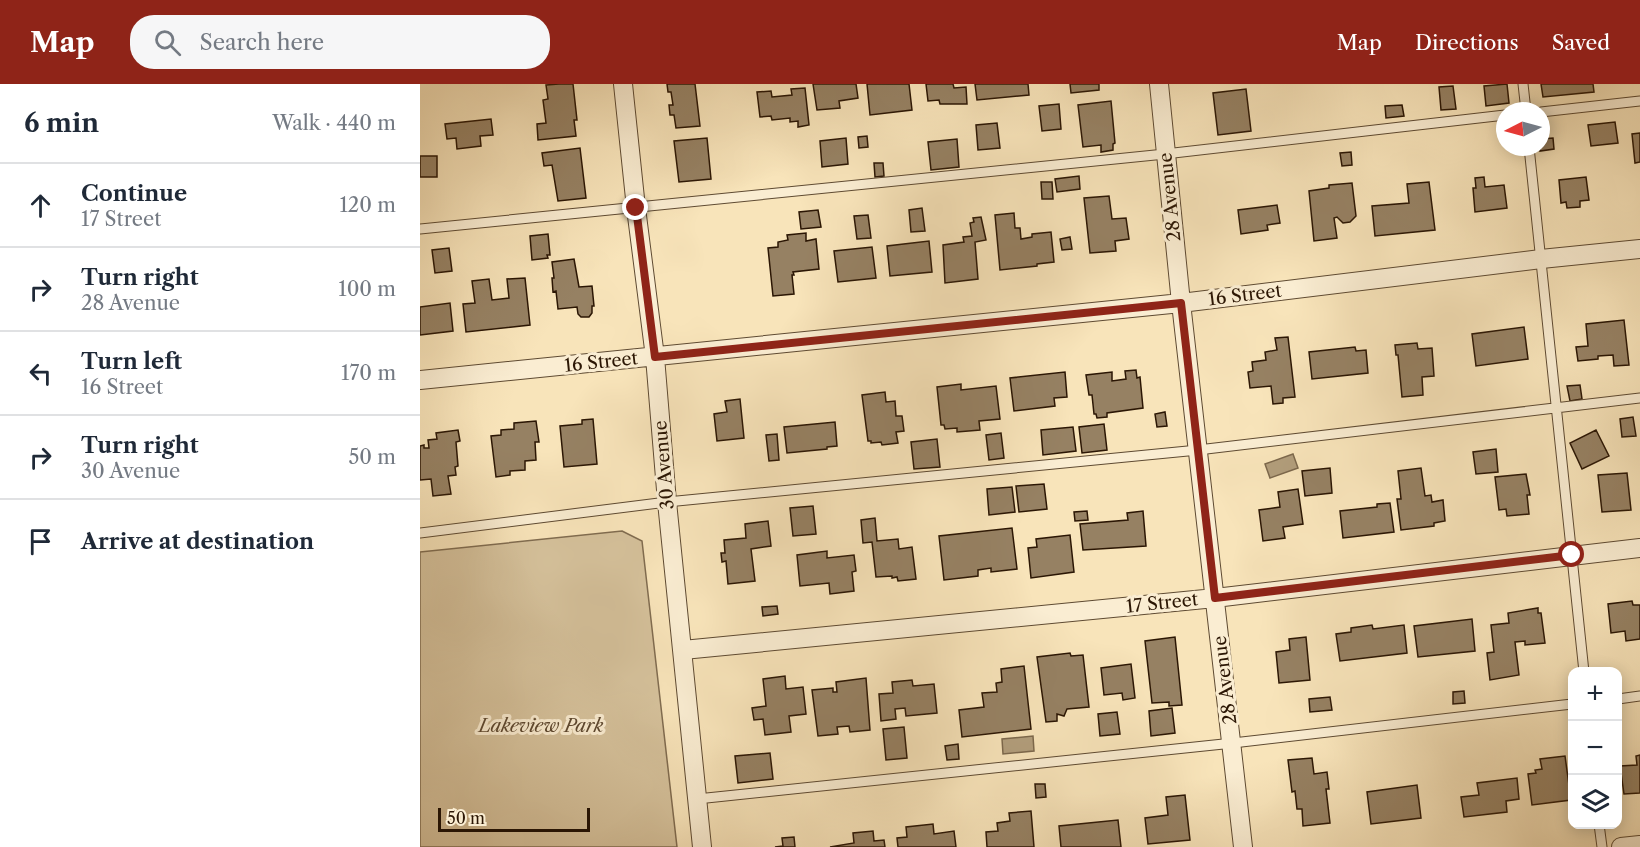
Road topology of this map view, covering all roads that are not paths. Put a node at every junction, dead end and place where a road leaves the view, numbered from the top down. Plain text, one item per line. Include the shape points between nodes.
1 (623, 84) edge
2 (1159, 84) edge
3 (1523, 84) edge
4 (1525, 102) edge
5 (1640, 102) edge
6 (1550, 110) edge
7 (1496, 116) edge
8 (1166, 154) junction
9 (1530, 156) edge
10 (636, 208) junction
11 (420, 229) edge
12 (1640, 249) edge
13 (1541, 259) junction
14 (1181, 303) junction
15 (655, 357) junction
16 (420, 380) edge
17 (1640, 398) edge
18 (1556, 407) junction
19 (1198, 450) junction
20 (667, 502) junction
21 (420, 533) edge
22 (1640, 548) edge
23 (1572, 555) junction
24 (1215, 598) junction
25 (683, 650) junction
26 (1583, 667) edge
27 (1640, 696) edge
28 (1622, 698) edge
29 (1568, 704) edge
30 (1233, 743) junction
31 (698, 799) junction
32 (1600, 829) edge
33 (1640, 845) edge
34 (702, 847) edge
35 (1244, 847) edge
36 (1602, 847) edge
37 (1622, 847) edge

1 - 10 street, 30 Avenue
2 - 8 street, 28 Avenue
3 - 4 lane
5 - 6 lane
7 - 8 lane
8 - 10 lane
8 - 14 street, 28 Avenue
9 - 13 lane
10 - 11 lane
10 - 15 street, 30 Avenue
12 - 13 street, 16 Street
13 - 14 street, 16 Street
13 - 18 lane
14 - 15 street, 16 Street
14 - 19 street, 28 Avenue
15 - 16 street, 16 Street
15 - 20 street, 30 Avenue
17 - 18 lane
18 - 19 lane
18 - 23 lane
19 - 20 lane
19 - 24 street, 28 Avenue
20 - 21 lane
20 - 25 street, 30 Avenue
22 - 23 street, 17 Street
23 - 24 street, 17 Street
23 - 26 lane
24 - 25 street, 17 Street
24 - 30 street, 28 Avenue
25 - 31 street, 30 Avenue
27 - 28 lane
29 - 30 lane
30 - 31 lane
30 - 35 street, 28 Avenue
31 - 34 street, 30 Avenue
32 - 36 lane
33 - 37 street

